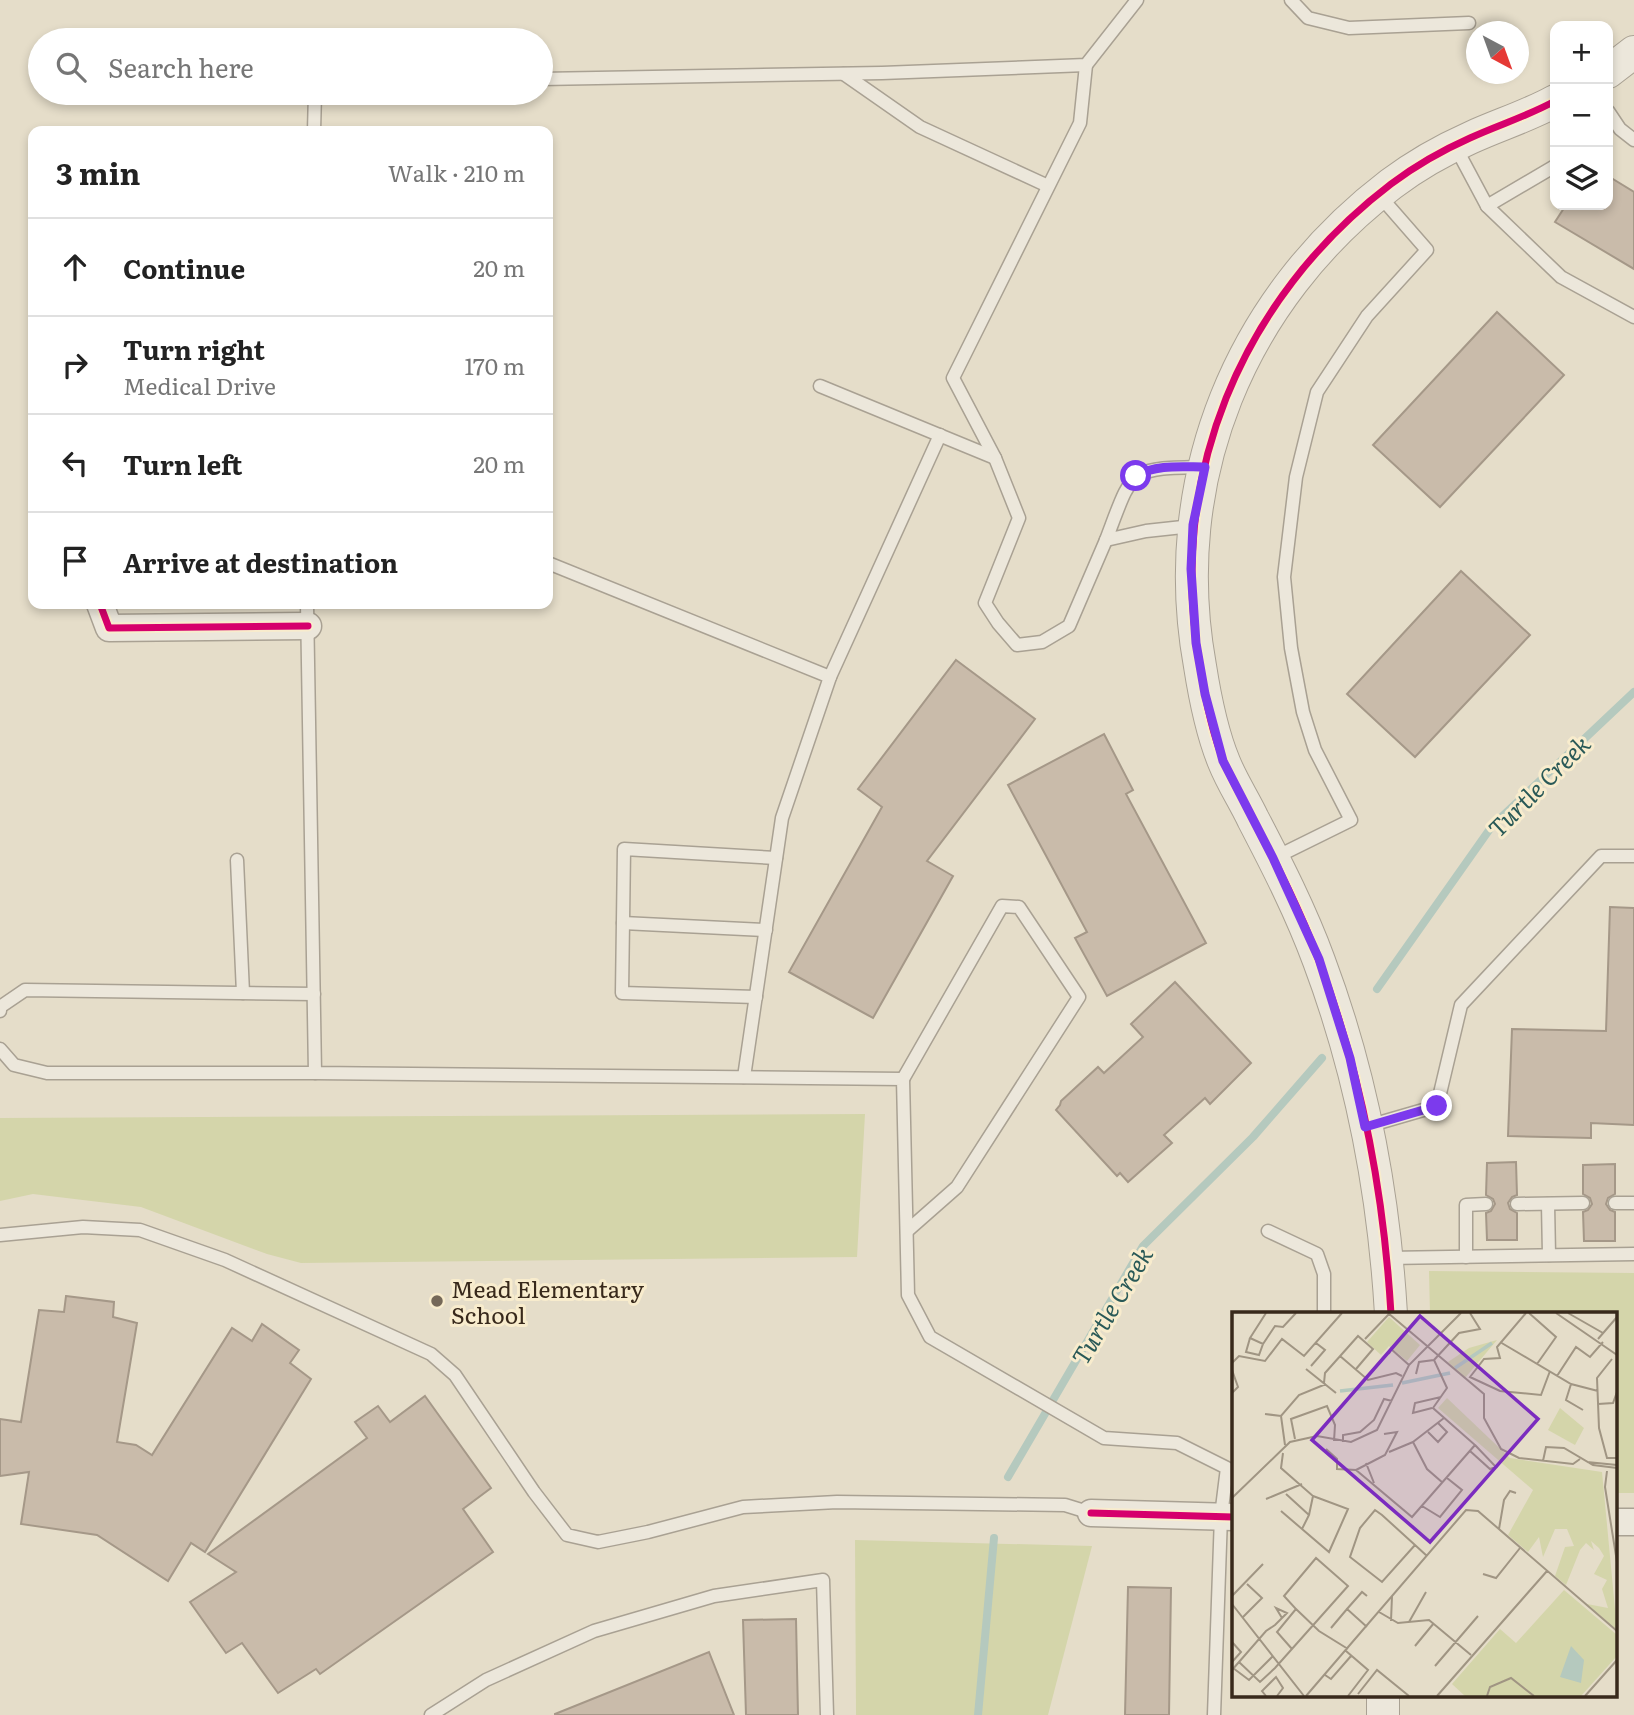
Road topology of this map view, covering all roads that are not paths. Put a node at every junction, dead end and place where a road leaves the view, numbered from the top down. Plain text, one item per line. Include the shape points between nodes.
1 (1137, 0) edge
2 (1292, 0) edge
3 (1466, 23) edge
4 (1634, 52) edge
5 (1086, 65) junction
6 (1613, 68) edge
7 (843, 74) junction
8 (553, 79) edge
9 (1550, 103) edge
10 (315, 105) edge
11 (1613, 118) edge
12 (314, 126) edge
13 (1620, 129) junction
14 (1613, 133) edge
15 (1634, 140) edge
16 (1455, 146) junction
17 (1550, 169) edge
18 (1048, 187) junction
19 (1379, 195) junction
20 (1488, 206) junction
21 (1634, 317) edge
22 (820, 386) dead end
23 (940, 435) junction
24 (995, 458) junction
25 (1205, 467) junction
26 (1193, 525) junction
27 (1106, 540) junction
28 (553, 565) edge
29 (102, 609) edge
30 (307, 615) edge
31 (830, 677) junction
32 (1634, 856) edge
33 (776, 858) junction
34 (1273, 858) junction
35 (237, 860) dead end
36 (623, 923) junction
37 (765, 930) junction
38 (243, 993) junction
39 (314, 994) junction
40 (756, 997) junction
41 (0, 1011) edge
42 (0, 1049) edge
43 (315, 1073) junction
44 (744, 1077) junction
45 (903, 1079) junction
46 (1365, 1127) junction
47 (1583, 1203) dead end
48 (1615, 1203) dead end
49 (1634, 1203) edge
50 (1486, 1204) dead end
51 (1517, 1204) dead end
52 (1548, 1204) junction
53 (907, 1231) junction
54 (1268, 1231) dead end
55 (0, 1235) edge
56 (1634, 1254) edge
57 (1549, 1255) junction
58 (1466, 1257) junction
59 (1387, 1258) junction
60 (1324, 1312) edge
61 (1391, 1312) edge
62 (1230, 1467) edge
63 (1091, 1513) joint
64 (1227, 1516) edge
65 (1616, 1522) edge
66 (1634, 1522) edge
67 (431, 1715) edge
68 (827, 1715) edge
69 (1214, 1715) edge

1 - 5 lane
2 - 3 lane via 1308,18 1349,28
4 - 6 street
5 - 7 lane
5 - 18 lane via 1080,123
7 - 8 lane
7 - 18 lane via 920,127
9 - 16 street
10 - 12 lane
11 - 13 lane
13 - 14 lane
13 - 15 lane
16 - 19 street
16 - 20 lane
17 - 20 lane
18 - 24 lane via 953,378
19 - 25 street via 1283,291 1230,388
19 - 34 lane via 1427,250 1367,316 1317,392 1296,477 1284,576 1303,712 1315,750 1351,820
20 - 21 lane via 1561,277
22 - 23 lane
23 - 24 lane
23 - 31 lane
24 - 27 lane via 1019,517 985,603 1017,645 1042,642 1069,626
25 - 26 street
25 - 27 lane via 1162,467 1136,476
26 - 27 lane
26 - 34 street via 1191,604 1205,694 1223,761
28 - 31 lane
29 - 30 street via 109,628
30 - 39 lane
31 - 33 lane via 782,818
32 - 46 lane via 1601,856 1461,1005 1437,1106
33 - 36 lane via 624,849
33 - 37 lane
34 - 46 street via 1319,959 1350,1058
35 - 38 lane
36 - 37 lane
36 - 40 lane via 622,993
37 - 40 lane
38 - 39 lane
38 - 41 lane via 25,990
39 - 43 lane
40 - 44 lane
42 - 43 lane via 14,1065 47,1073
43 - 44 lane
44 - 45 lane
45 - 53 lane
45 - 53 lane via 1002,906 1019,907 1079,997 957,1187
46 - 59 street
47 - 52 lane
48 - 49 lane
50 - 58 lane via 1466,1205
51 - 52 lane
52 - 57 lane
53 - 62 lane via 908,1295 930,1337 1104,1438 1177,1443
54 - 60 lane via 1317,1254 1324,1274
55 - 63 lane via 83,1227 140,1230 225,1260 431,1354 455,1375 567,1535 598,1542 743,1507 830,1503 1065,1505
56 - 57 lane
57 - 58 lane
58 - 59 lane
59 - 61 street
62 - 64 lane
63 - 64 street
64 - 69 lane
65 - 66 street
67 - 68 lane via 486,1680 594,1631 714,1596 823,1580

